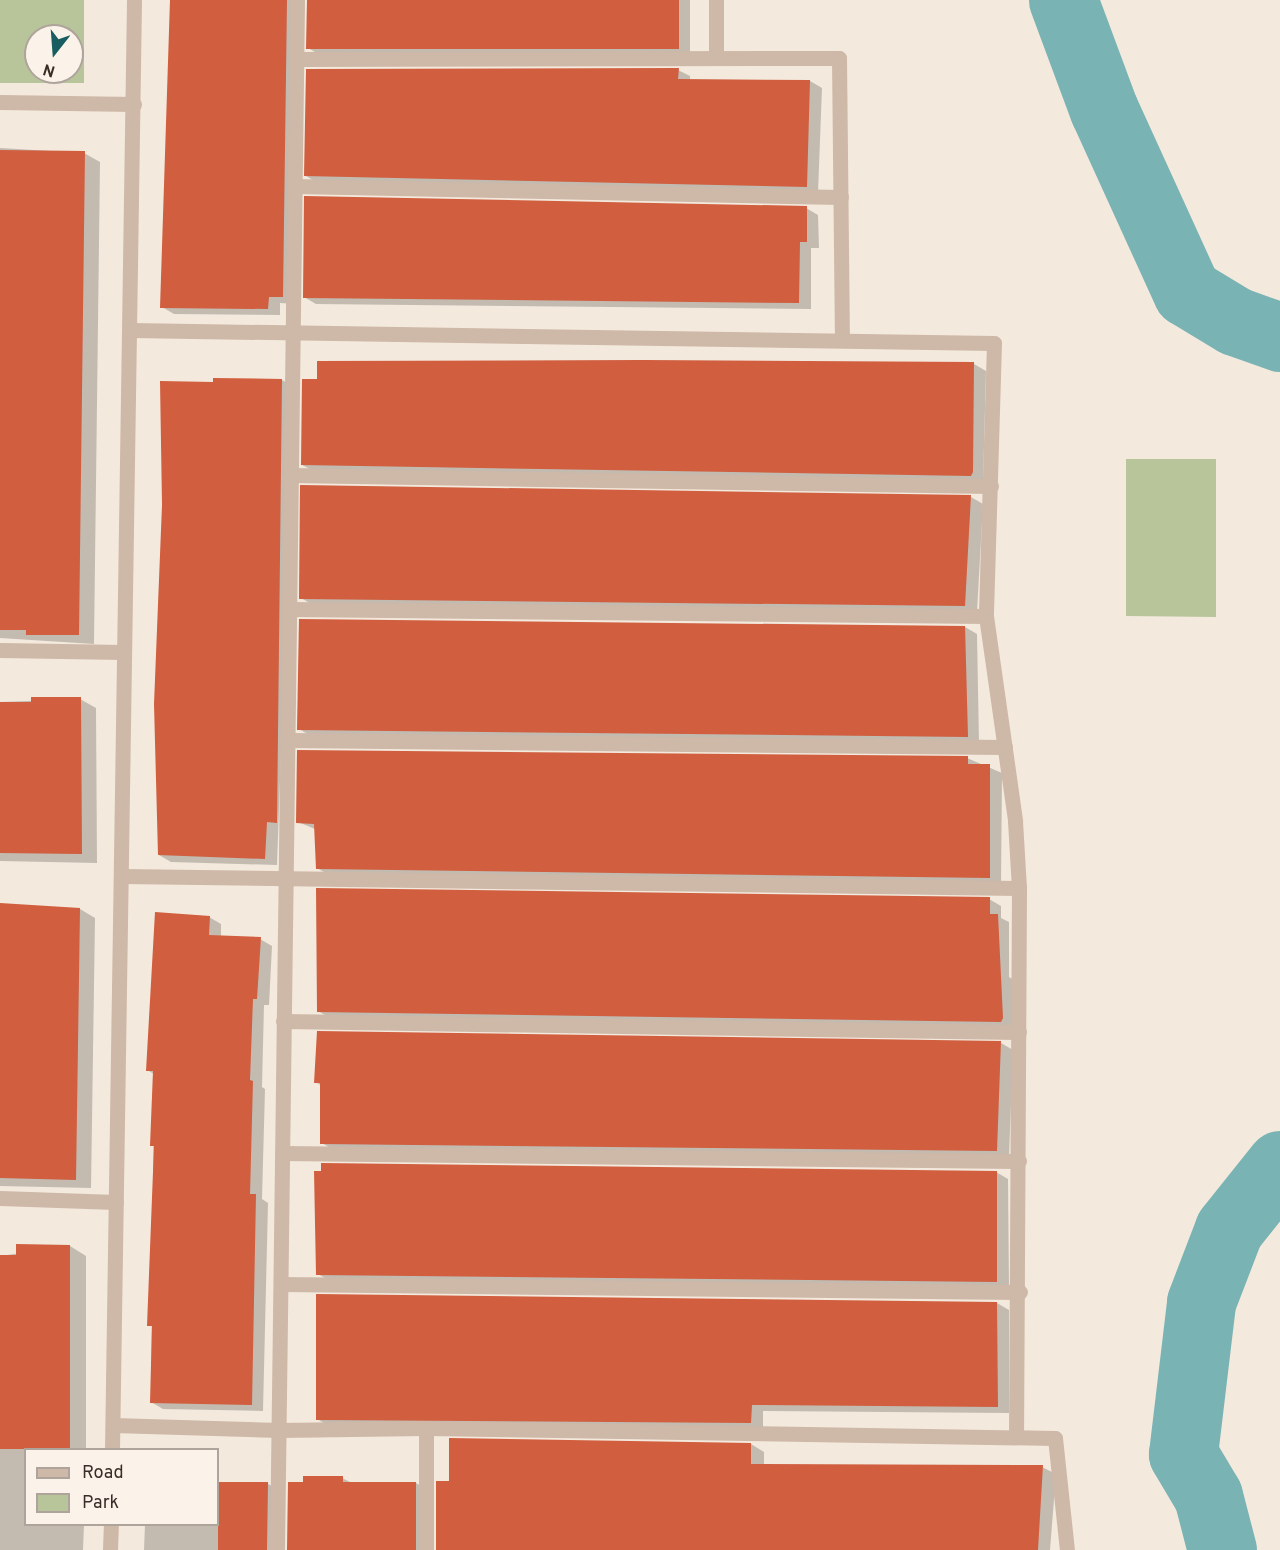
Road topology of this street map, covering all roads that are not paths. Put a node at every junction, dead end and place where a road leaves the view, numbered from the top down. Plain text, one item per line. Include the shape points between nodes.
1 (134, 0) edge
2 (297, 0) edge
3 (716, 0) edge
4 (716, 58) junction
5 (296, 59) junction
6 (0, 102) edge
7 (134, 104) junction
8 (294, 186) junction
9 (841, 197) junction
10 (130, 330) junction
11 (292, 332) junction
12 (842, 340) junction
13 (290, 474) junction
14 (991, 486) junction
15 (289, 609) junction
16 (986, 616) junction
17 (0, 650) edge
18 (123, 652) junction
19 (287, 740) junction
20 (1005, 747) junction
21 (122, 876) junction
22 (285, 879) junction
23 (1019, 888) junction
24 (283, 1021) junction
25 (1019, 1032) junction
26 (282, 1153) junction
27 (1019, 1161) junction
28 (0, 1198) edge
29 (116, 1202) junction
30 (280, 1284) junction
31 (1020, 1292) junction
32 (113, 1425) junction
33 (426, 1428) junction
34 (279, 1430) junction
35 (1016, 1437) junction
36 (112, 1448) edge
37 (111, 1526) edge
38 (110, 1550) edge
39 (277, 1550) edge
40 (426, 1550) edge
41 (1067, 1550) edge

1 - 7 street
2 - 5 street
3 - 4 street
4 - 5 street
4 - 9 street via 839,58
5 - 8 street
6 - 7 street
7 - 10 street
8 - 9 street
8 - 11 street
9 - 12 street
10 - 11 street
10 - 18 street
11 - 12 street
11 - 13 street
12 - 14 street via 994,342
13 - 14 street
13 - 15 street
14 - 16 street
15 - 16 street
15 - 19 street
16 - 20 street
17 - 18 street
18 - 21 street
19 - 20 street
19 - 22 street
20 - 23 street
21 - 22 street
21 - 29 street
22 - 23 street
22 - 24 street
23 - 25 street
24 - 25 street
24 - 26 street
25 - 27 street
26 - 27 street
26 - 30 street
27 - 31 street
28 - 29 street
29 - 32 street
30 - 31 street
30 - 34 street
31 - 35 street
32 - 34 street
32 - 36 street
33 - 34 street
33 - 35 street
33 - 40 street
34 - 39 street
35 - 41 street via 1055,1438
37 - 38 street

